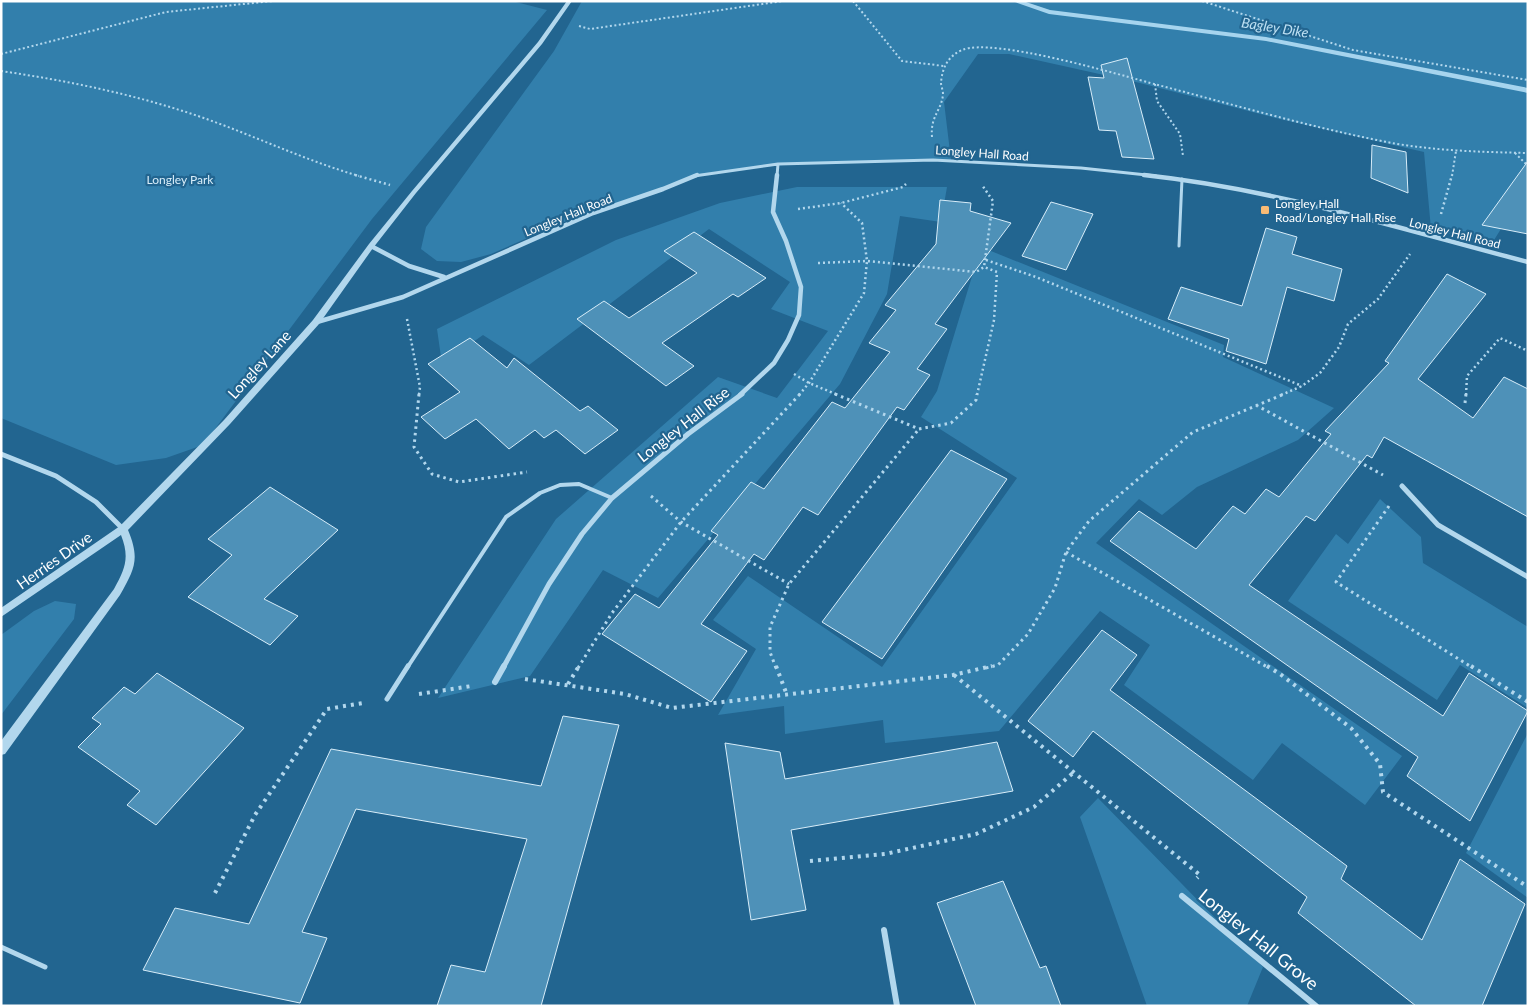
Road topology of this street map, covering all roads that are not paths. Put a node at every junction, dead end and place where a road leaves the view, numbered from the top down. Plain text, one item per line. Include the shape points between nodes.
1 (570, 1) edge
2 (778, 164) junction
3 (1182, 179) junction
4 (371, 246) junction
5 (1178, 246) dead end
6 (1528, 262) edge
7 (445, 277) junction
8 (316, 322) junction
9 (1, 454) edge
10 (1402, 486) road end
11 (612, 498) junction
12 (123, 529) junction
13 (1528, 577) edge
14 (1, 613) edge
15 (495, 682) road end
16 (387, 699) road end
17 (1, 750) edge
18 (1182, 896) road end
19 (884, 930) dead end
20 (1, 947) edge
21 (45, 967) dead end
22 (897, 1006) edge
23 (1316, 1006) edge

1 - 4 street, Longley Lane
2 - 3 street, Longley Hall Road via 933,160 1081,168
2 - 7 street, Longley Hall Road via 699,174 593,213
2 - 11 street, Longley Hall Rise via 773,212 802,287 799,315 788,340 774,363 734,401 688,434
3 - 5 lane
3 - 6 street, Longley Hall Road via 1268,195
4 - 7 street via 409,266
4 - 8 street, Longley Lane
7 - 8 street, Longley Hall Road via 403,297
8 - 12 street, Longley Lane via 227,422
9 - 12 street via 56,476 96,502
10 - 13 street via 1438,525
11 - 15 street, Longley Hall Rise via 582,534 549,584
11 - 16 lane via 577,484 552,488 526,500 506,518
12 - 14 street, Herries Drive
12 - 17 street via 131,547 131,568 117,592
18 - 23 street, Longley Hall Grove
19 - 22 street
20 - 21 lane

